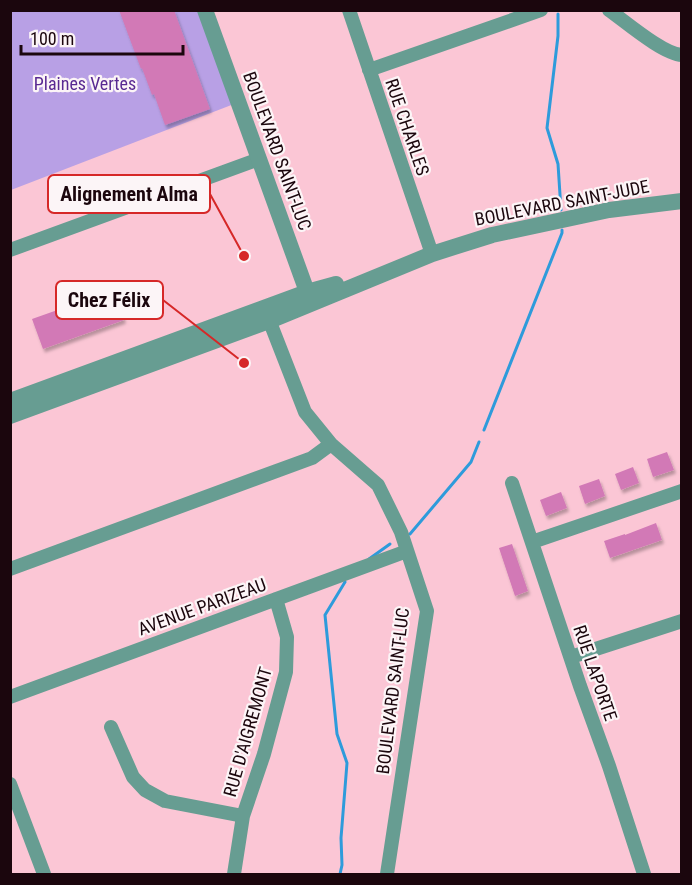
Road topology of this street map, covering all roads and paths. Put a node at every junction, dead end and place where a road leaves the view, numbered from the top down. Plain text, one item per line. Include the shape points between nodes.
1 (205, 10) edge
2 (349, 10) edge
3 (541, 10) edge
4 (609, 10) edge
5 (680, 55) edge
6 (369, 70) junction
7 (259, 159) junction
8 (681, 201) edge
9 (10, 250) edge
10 (432, 254) junction
11 (309, 298) junction
12 (266, 314) junction
13 (10, 401) edge
14 (10, 416) edge
15 (331, 444) junction
16 (512, 483) dead end
17 (681, 490) edge
18 (532, 542) junction
19 (407, 551) junction
20 (10, 569) edge
21 (276, 599) junction
22 (681, 621) edge
23 (571, 657) junction
24 (10, 698) edge
25 (111, 728) dead end
26 (10, 784) edge
27 (243, 816) junction
28 (44, 874) edge
29 (234, 874) edge
30 (387, 874) edge
31 (644, 874) edge

1 - 7 street, BOULEVARD SAINT-LUC
2 - 6 street, RUE CHARLES
3 - 6 street
4 - 5 street via 663,49
6 - 10 street, RUE CHARLES
7 - 9 street
7 - 11 street, BOULEVARD SAINT-LUC
8 - 10 street, BOULEVARD SAINT-JUDE via 609,210 492,235
10 - 11 street, BOULEVARD SAINT-JUDE
11 - 12 street, BOULEVARD SAINT-JUDE
12 - 13 street, BOULEVARD SAINT-JUDE
12 - 14 street, BOULEVARD SAINT-JUDE
12 - 15 street, BOULEVARD SAINT-LUC via 305,412
15 - 19 street, BOULEVARD SAINT-LUC via 378,484
15 - 20 street via 312,458
16 - 18 street, RUE LAPORTE
17 - 18 street
18 - 23 street, RUE LAPORTE
19 - 21 street, AVENUE PARIZEAU
19 - 30 street, BOULEVARD SAINT-LUC via 427,610
21 - 24 street, AVENUE PARIZEAU
21 - 27 street, RUE D'AIGREMONT via 287,638 286,672
22 - 23 street
23 - 31 street, RUE LAPORTE
25 - 27 street via 133,777 145,790 165,801
26 - 28 street
27 - 29 street, RUE D'AIGREMONT

